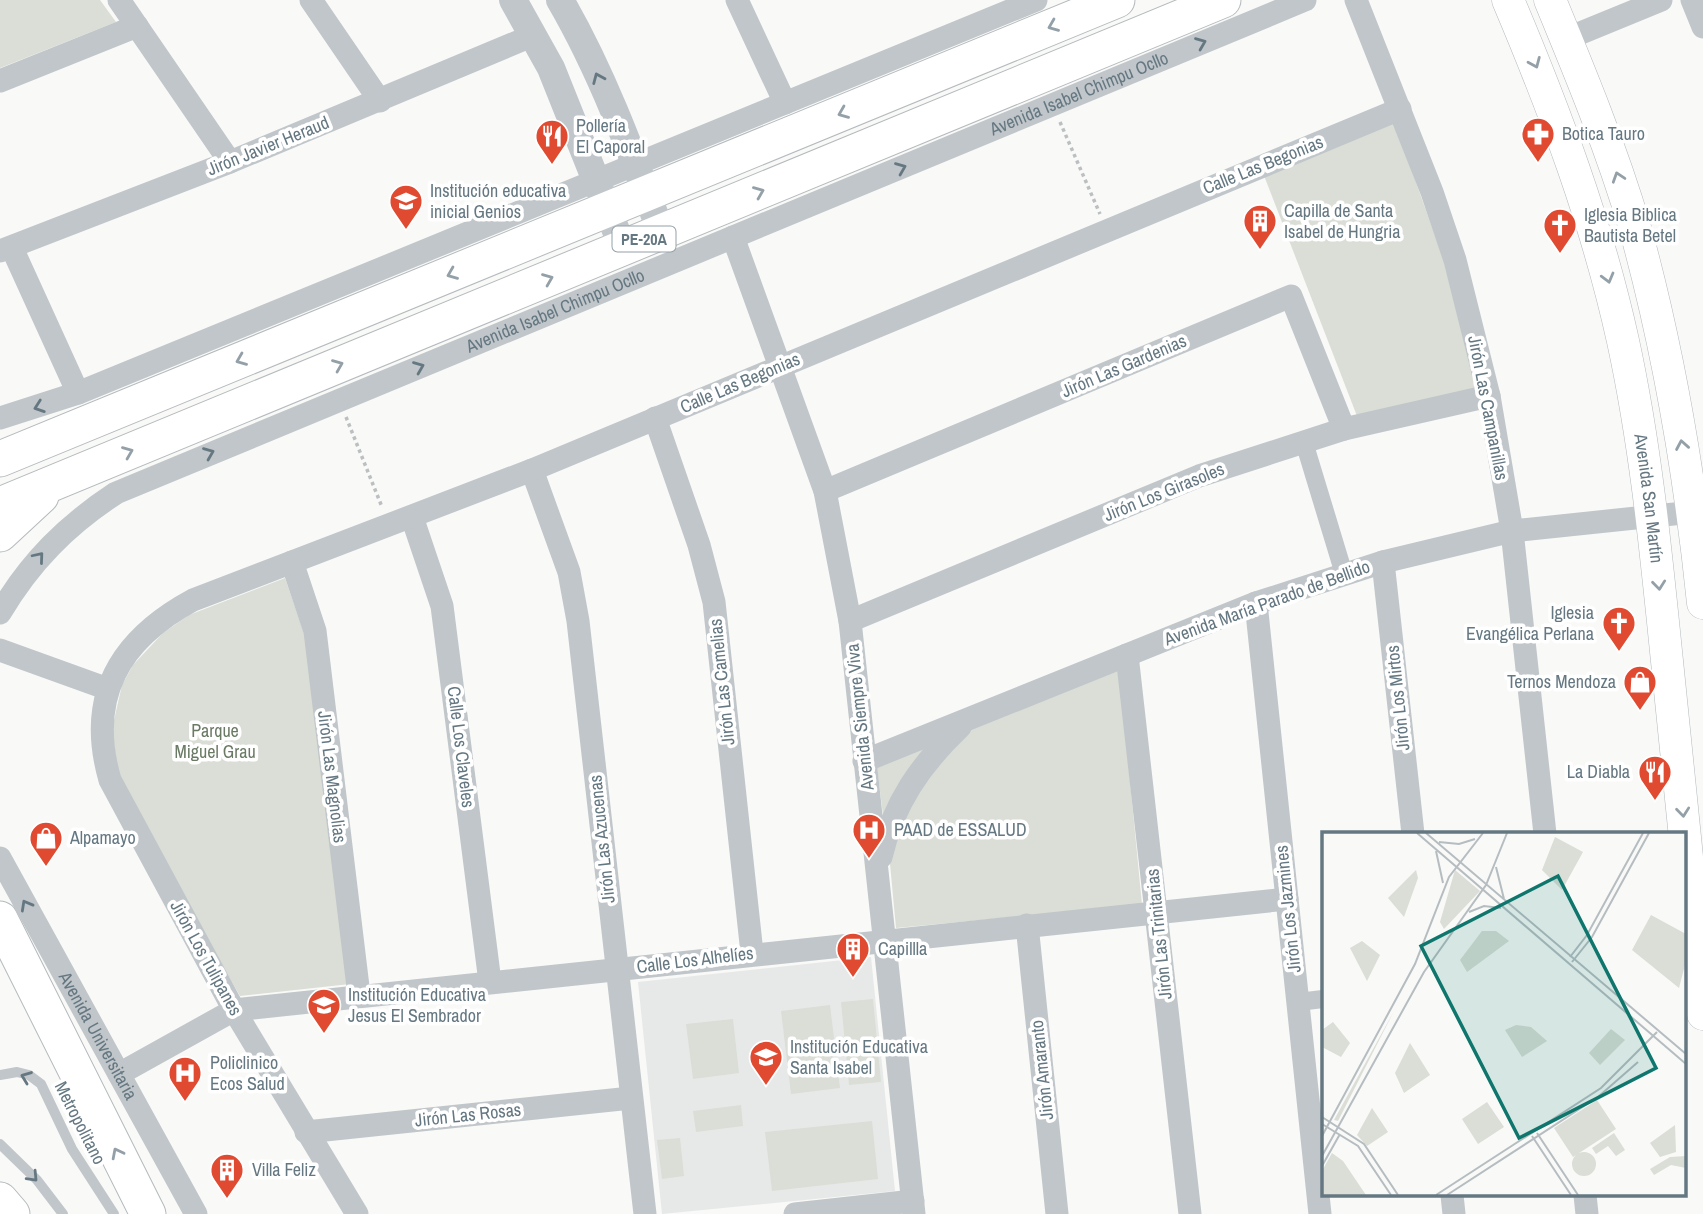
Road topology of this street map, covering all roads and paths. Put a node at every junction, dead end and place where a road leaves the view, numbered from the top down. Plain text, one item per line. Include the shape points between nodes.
1 (119, 0) edge
2 (311, 0) edge
3 (513, 0) edge
4 (560, 0) edge
5 (737, 0) edge
6 (1036, 0) edge
7 (1116, 0) edge
8 (1223, 0) edge
9 (1305, 0) edge
10 (1356, 0) edge
11 (1508, 0) edge
12 (1550, 0) edge
13 (1661, 0) edge
14 (1692, 0) edge
15 (137, 26) junction
16 (1703, 27) edge
17 (534, 34) junction
18 (1566, 39) junction
19 (0, 81) edge
20 (380, 101) junction
21 (785, 103) junction
22 (1052, 105) junction
23 (1400, 109) junction
24 (230, 162) junction
25 (641, 179) junction
26 (603, 195) junction
27 (1107, 229) junction
28 (733, 237) junction
29 (666, 247) junction
30 (6, 249) edge
31 (628, 263) junction
32 (781, 365) junction
33 (78, 393) junction
34 (1489, 396) junction
35 (339, 400) junction
36 (0, 418) edge
37 (655, 418) junction
38 (1343, 429) junction
39 (1304, 442) junction
40 (2, 458) edge
41 (532, 470) junction
42 (65, 478) junction
43 (825, 491) junction
44 (0, 505) edge
45 (1698, 512) edge
46 (412, 517) junction
47 (1652, 517) junction
48 (390, 526) junction
49 (1512, 531) junction
50 (0, 534) edge
51 (292, 562) junction
52 (1383, 562) junction
53 (1344, 574) junction
54 (1256, 603) junction
55 (1703, 603) edge
56 (0, 613) edge
57 (850, 621) junction
58 (0, 650) edge
59 (1127, 655) junction
60 (108, 689) junction
61 (967, 719) junction
62 (864, 761) junction
63 (1412, 832) edge
64 (1545, 832) edge
65 (1681, 832) edge
66 (0, 858) edge
67 (877, 874) junction
68 (1686, 889) edge
69 (1287, 899) junction
70 (1156, 912) junction
71 (0, 919) edge
72 (1689, 922) edge
73 (1027, 925) junction
74 (885, 940) junction
75 (752, 953) junction
76 (616, 970) junction
77 (490, 982) junction
78 (359, 995) junction
79 (1322, 999) edge
80 (1298, 1002) junction
81 (234, 1010) junction
82 (1703, 1014) edge
83 (119, 1074) junction
84 (0, 1076) edge
85 (631, 1098) junction
86 (306, 1132) junction
87 (0, 1144) edge
88 (1452, 1196) edge
89 (1585, 1196) edge
90 (0, 1200) edge
91 (914, 1208) edge
92 (12, 1214) edge
93 (63, 1214) edge
94 (114, 1214) edge
95 (148, 1214) edge
96 (196, 1214) edge
97 (357, 1214) edge
98 (645, 1214) edge
99 (795, 1214) edge
100 (1057, 1214) edge
101 (1190, 1214) edge
102 (1314, 1214) edge
103 (1320, 1214) edge
104 (1454, 1214) edge
105 (1587, 1214) edge

1 - 15 street
2 - 20 street
3 - 17 street
25 -> 4 street
5 - 21 street
6 - 21 street
7 -> 25 main road, PE-20A
29 -> 8 main road, Avenida Isabel Chimpu Ocllo / PE-20A
22 -> 9 street, Avenida Isabel Chimpu Ocllo
10 - 23 street, Jirón Las Campanillas
11 -> 47 main road, Avenida San Martín via 1567,144 1597,240 1633,392
12 - 18 main road
13 - 18 street
14 - 16 street
15 - 19 street
15 - 24 street
17 - 20 street, Jirón Javier Heraud
17 - 26 street
45 -> 18 main road via 1647,273 1616,169
20 - 24 street, Jirón Javier Heraud
21 - 25 street
22 - 27 path
28 -> 22 street, Avenida Isabel Chimpu Ocllo
23 - 27 street, Calle Las Begonias
23 - 34 street, Jirón Las Campanillas via 1455,260
24 - 30 street, Jirón Javier Heraud
25 - 26 main road, PE-20A
25 - 29 street
26 - 31 street
26 - 33 street
26 -> 40 main road, PE-20A
27 - 32 street, Calle Las Begonias
28 - 29 street, Avenida Isabel Chimpu Ocllo
28 - 32 street, Avenida Siempre Viva
29 - 31 main road, Avenida Isabel Chimpu Ocllo / PE-20A
30 - 33 street
35 -> 31 street, Avenida Isabel Chimpu Ocllo
42 -> 31 main road, Avenida Isabel Chimpu Ocllo / PE-20A
32 - 37 street, Calle Las Begonias
32 - 43 street, Avenida Siempre Viva
33 -> 36 street
34 - 38 street, Jirón Los Girasoles
34 - 49 street, Jirón Las Campanillas
35 - 48 path
56 -> 35 street, Avenida Isabel Chimpu Ocllo via 37,558 60,534 116,493
37 - 41 street, Calle Las Begonias
37 - 75 street, Jirón Las Camelias via 714,602
38 - 39 street, Jirón Los Girasoles
38 - 43 street, Jirón Las Gardenias via 1291,296
39 - 53 street
39 - 57 street, Jirón Los Girasoles via 1199,476
41 - 46 street, Calle Las Begonias
41 - 76 street, Jirón Las Azucenas via 569,572
42 - 44 main road, Avenida Isabel Chimpu Ocllo / PE-20A
42 - 50 main road
43 - 57 street, Avenida Siempre Viva
45 - 47 street, Avenida María Parado de Bellido
45 - 55 main road
46 - 48 street, Calle Las Begonias
46 - 77 street, Calle Los Claveles via 442,606
47 - 49 street, Avenida María Parado de Bellido
47 -> 65 main road, Avenida San Martín
48 - 51 street, Calle Las Begonias
49 - 52 street, Avenida María Parado de Bellido
49 - 64 street, Jirón Las Campanillas
51 - 60 street, Calle Las Begonias via 164,615 128,651
51 - 78 street, Jirón Las Magnolias via 315,631
52 - 53 street, Avenida María Parado de Bellido
52 - 63 street, Jirón Los Mirtos
53 - 54 street, Avenida María Parado de Bellido
54 - 59 street, Avenida María Parado de Bellido
54 - 69 street, Jirón Los Jazmines
57 - 62 street, Avenida Siempre Viva
58 - 60 street
59 - 61 street, Avenida María Parado de Bellido
59 - 70 street, Jirón Las Trinitarias
60 - 81 street, Jirón Los Tulipanes via 100,728 110,780
61 - 62 street, Avenida María Parado de Bellido
61 - 67 street, Avenida María Parado de Bellido via 905,793 886,837
62 - 67 street, Avenida Siempre Viva
83 -> 66 street, Avenida Universitaria
67 - 74 street, Avenida Siempre Viva
68 -> 72 main road, Avenida San Martín
69 - 70 street, Calle Los Alhelíes
69 - 80 street, Jirón Los Jazmines
70 - 73 street, Calle Los Alhelíes
70 - 101 street, Jirón Las Trinitarias
95 -> 71 main road, Avenida Universitaria
72 - 82 main road, Avenida San Martín
73 - 74 street, Calle Los Alhelíes
73 - 100 street, Jirón Amaranto
74 - 75 street, Calle Los Alhelíes
74 - 91 street, Avenida Siempre Viva
75 - 76 street, Calle Los Alhelíes
76 - 77 street, Calle Los Alhelíes
76 - 85 street, Jirón Las Azucenas
77 - 78 street, Calle Los Alhelíes
78 - 81 street, Calle Los Alhelíes
79 - 80 street
80 - 103 street, Jirón Los Jazmines
81 - 83 street, Calle Los Alhelíes
81 - 86 street, Jirón Los Tulipanes
83 - 96 street, Avenida Universitaria
94 -> 84 lane, Metropolitano via 72,1149 41,1084 17,1072
85 - 86 street, Jirón Las Rosas
85 - 98 street, Jirón Las Azucenas
86 - 97 street, Jirón Los Tulipanes
87 -> 93 lane
88 - 104 street
89 - 105 street
90 - 92 main road
91 - 99 street
102 - 103 street

